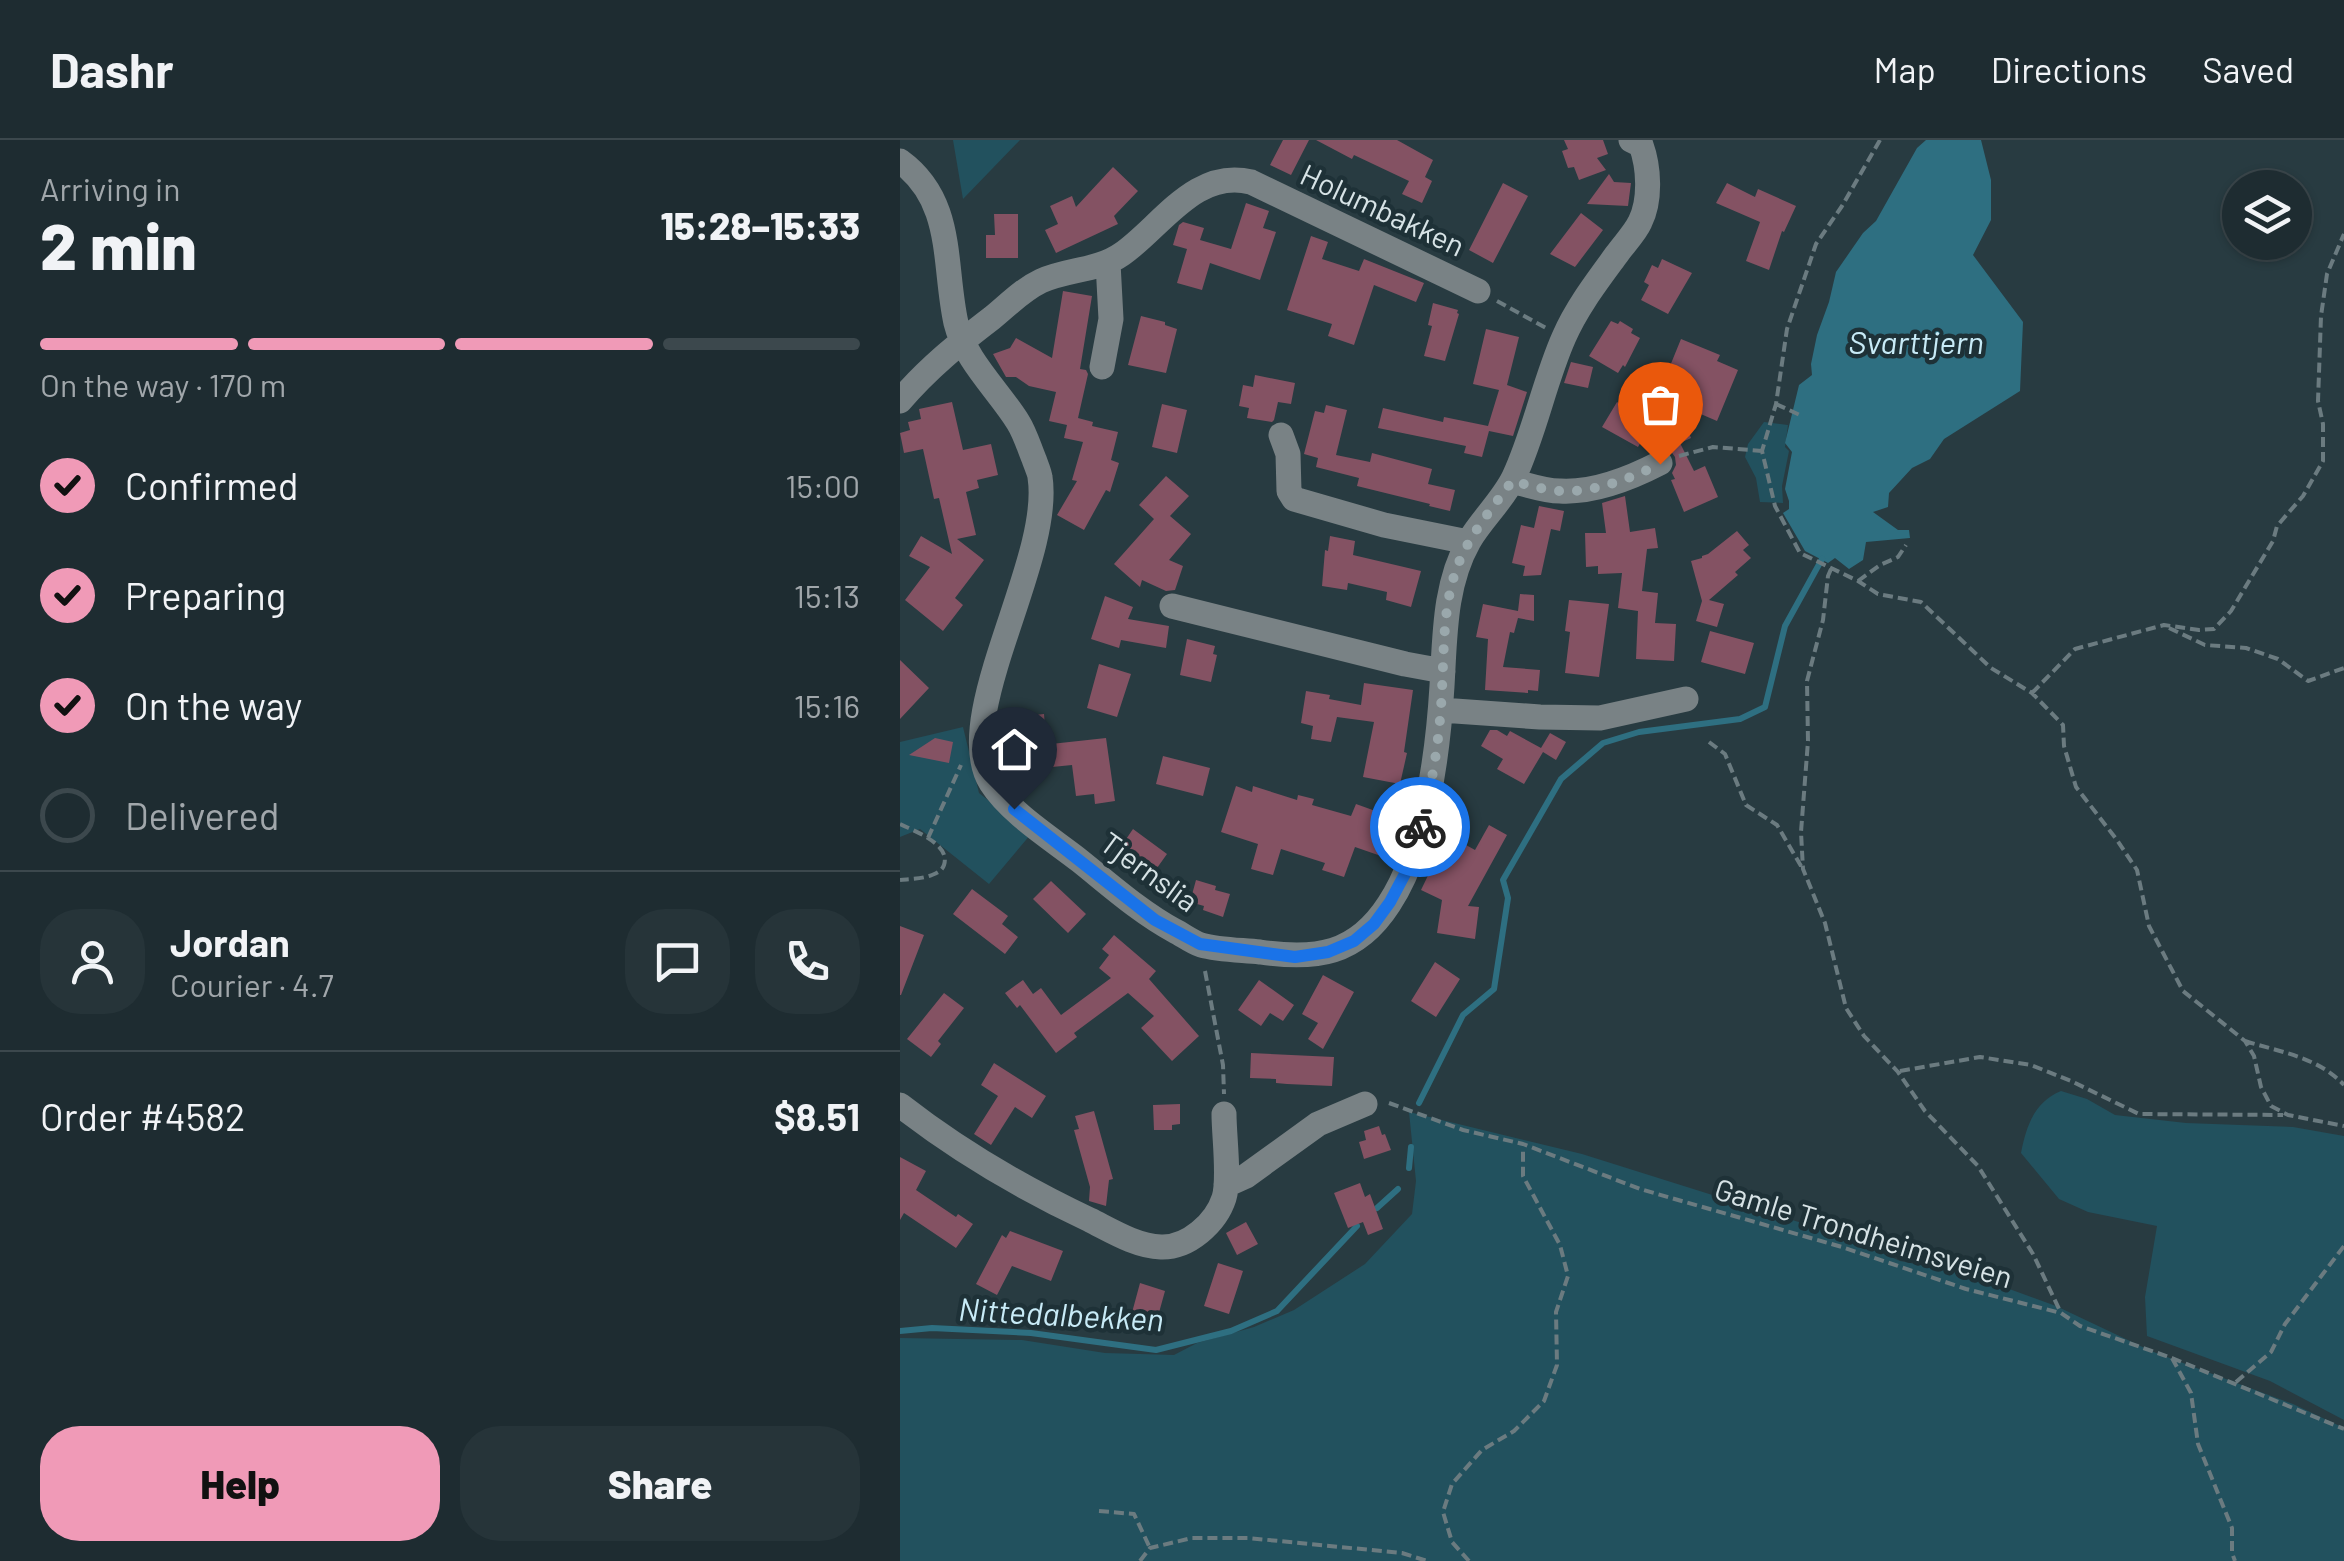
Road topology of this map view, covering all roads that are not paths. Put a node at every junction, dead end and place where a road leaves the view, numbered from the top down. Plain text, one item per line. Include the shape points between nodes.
1 (1631, 140) edge
2 (900, 161) edge
3 (1108, 262) junction
4 (1478, 290) road end
5 (961, 341) junction
6 (1102, 367) dead end
7 (900, 401) edge
8 (1282, 435) dead end
9 (1660, 464) road end
10 (1512, 481) junction
11 (1468, 542) junction
12 (1172, 606) dead end
13 (1443, 671) junction
14 (1686, 698) dead end
15 (1441, 710) junction
16 (1365, 1104) road end
17 (900, 1105) edge
18 (1224, 1114) road end
19 (1226, 1185) junction

1 - 10 street, Tjernslia via 1646,157 1640,222 1564,337
2 - 5 street, Tjernslia via 928,188 938,211
3 - 4 street, Holumbakken via 1181,201 1238,179
3 - 5 street, Holumbakken via 1033,285
3 - 6 street via 1110,332
5 - 7 street, Holumbakken
5 - 15 street, Tjernslia via 1022,427 1040,476 1040,526 987,697 979,748 990,782 1014,809 1155,920 1200,944 1295,957 1354,941 1374,924 1407,870 1428,802
8 - 11 street via 1294,499
9 - 10 street via 1578,491
10 - 11 street, Tjernslia
11 - 13 street, Tjernslia via 1447,610
12 - 13 street
13 - 15 street, Tjernslia
14 - 15 street via 1600,718
16 - 19 street via 1318,1124
17 - 19 street via 1017,1183 1141,1244 1185,1243 1214,1217
18 - 19 street

